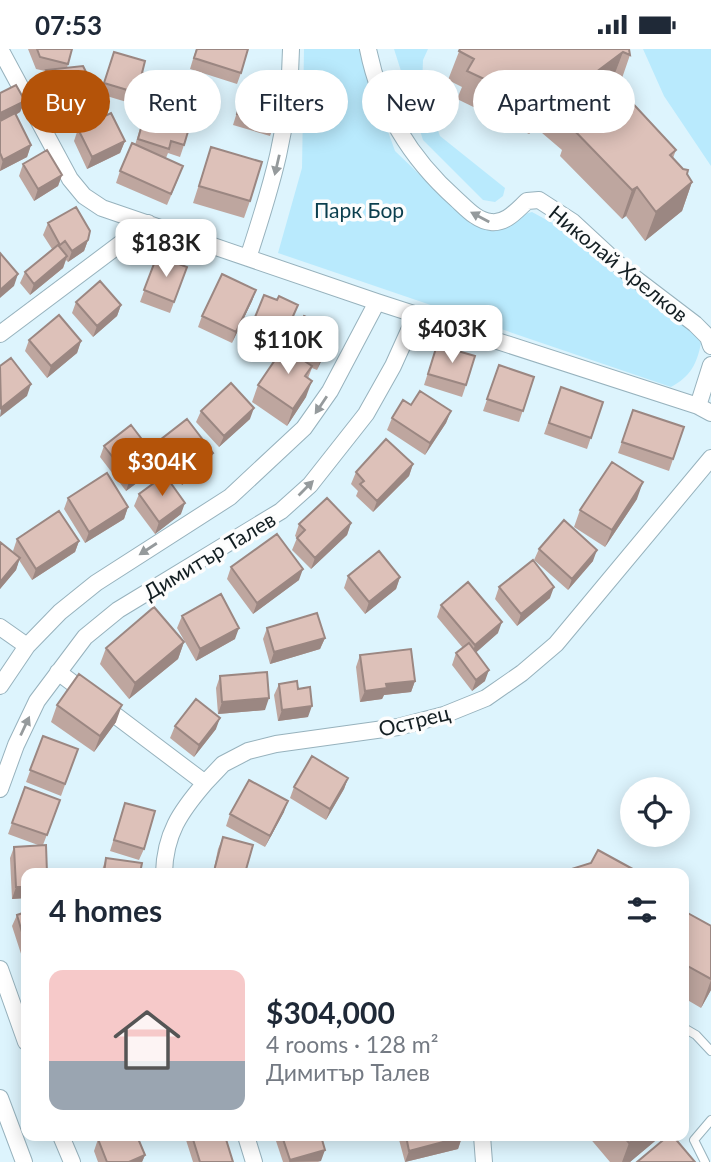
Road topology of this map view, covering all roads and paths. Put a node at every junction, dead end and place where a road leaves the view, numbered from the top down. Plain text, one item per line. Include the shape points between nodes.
1 (0, 49) edge
2 (291, 49) edge
3 (368, 49) edge
4 (148, 223) junction
5 (248, 258) junction
6 (377, 302) junction
7 (416, 315) junction
8 (0, 334) edge
9 (711, 346) edge
10 (711, 365) edge
11 (704, 409) edge
12 (711, 458) edge
13 (0, 627) edge
14 (27, 646) junction
15 (58, 672) junction
16 (0, 686) edge
17 (205, 783) junction
18 (0, 789) edge
19 (164, 868) edge
20 (0, 969) edge
21 (21, 1028) edge
22 (689, 1031) edge
23 (711, 1051) edge
24 (0, 1098) edge
25 (711, 1119) edge
26 (63, 1141) edge
27 (248, 1141) edge
28 (482, 1141) edge
29 (24, 1162) edge
30 (72, 1162) edge
31 (254, 1162) edge
32 (484, 1162) edge
33 (705, 1162) edge

1 - 4 street via 70,179 84,196 102,208
2 -> 5 street via 285,133
9 -> 3 street, Николай Хрелков via 695,324 628,273 573,222 539,200 527,201 510,217 494,223 479,220 409,149 385,103
4 - 5 street
4 - 8 street
5 - 6 street
6 - 7 street
6 -> 14 street via 330,391 304,428 230,497 96,583
7 - 11 street
15 -> 7 street, Димитър Талев via 85,637 118,610 281,511 310,485 366,414
10 - 11 street
12 - 17 street, Острец via 556,644 486,698 398,727 248,751 223,764
13 - 14 street
14 - 16 street
15 - 17 street
18 -> 15 street, Димитър Талев via 37,701
17 - 19 street, Острец via 174,824
20 - 21 street
22 - 23 lane
24 - 29 street
25 - 33 lane via 694,1140
26 - 30 street
27 - 31 street
28 - 32 street

